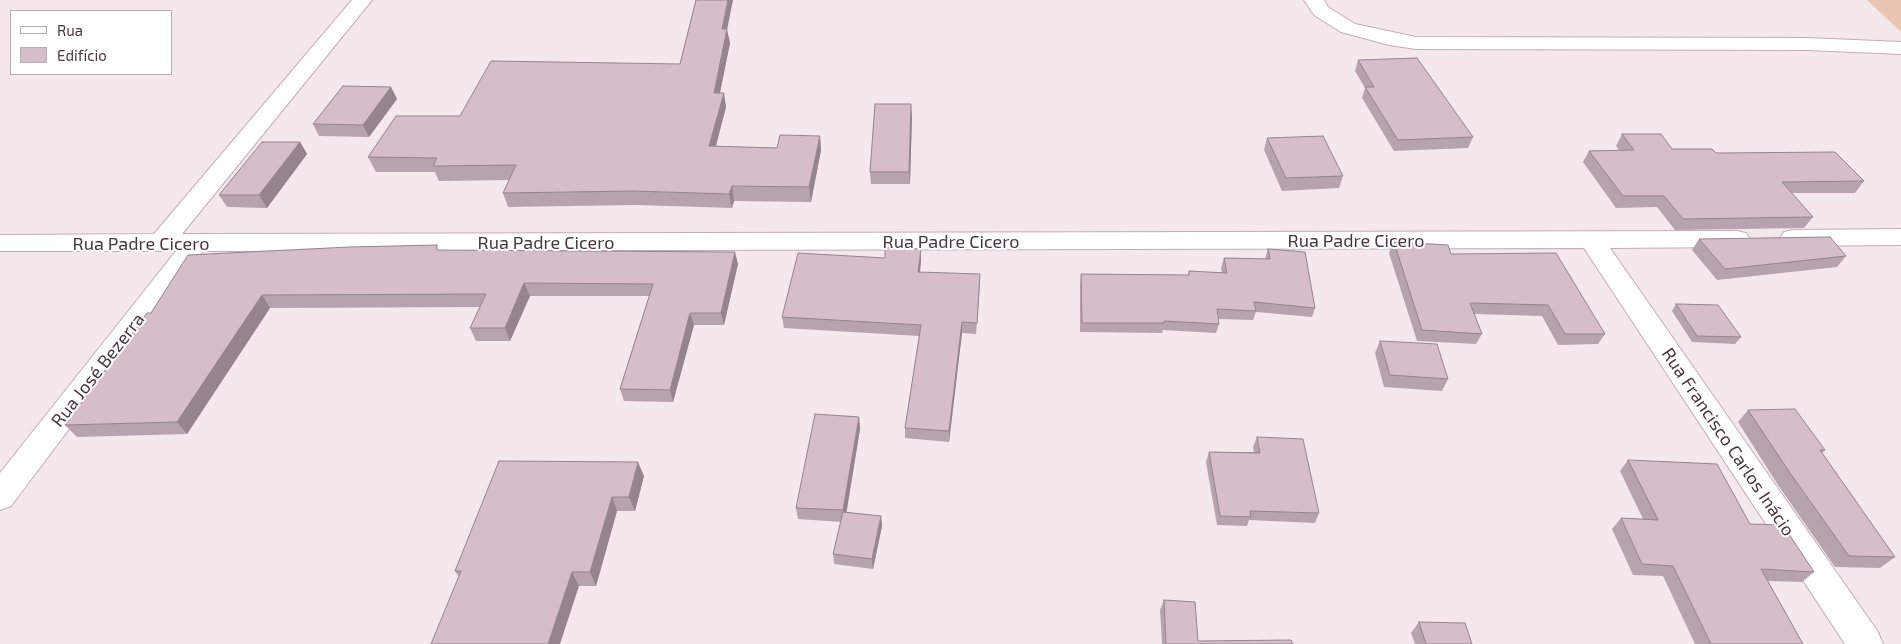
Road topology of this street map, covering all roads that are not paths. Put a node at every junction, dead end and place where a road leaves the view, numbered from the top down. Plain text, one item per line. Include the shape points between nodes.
1 (362, 0) edge
2 (1314, 0) edge
3 (1901, 48) edge
4 (1901, 237) edge
5 (1592, 241) junction
6 (0, 243) edge
7 (196, 243) junction
8 (160, 244) junction
9 (0, 498) edge
10 (1865, 644) edge

1 - 8 street
2 - 3 street via 1321,11 1348,28 1416,43 1806,44
4 - 5 street, Rua Padre Cicero
5 - 7 street, Rua Padre Cicero
5 - 10 street, Rua Francisco Carlos Inácio
6 - 8 street, Rua Padre Cicero
7 - 8 street, Rua Padre Cicero
7 - 9 street, Rua José Bezerra

